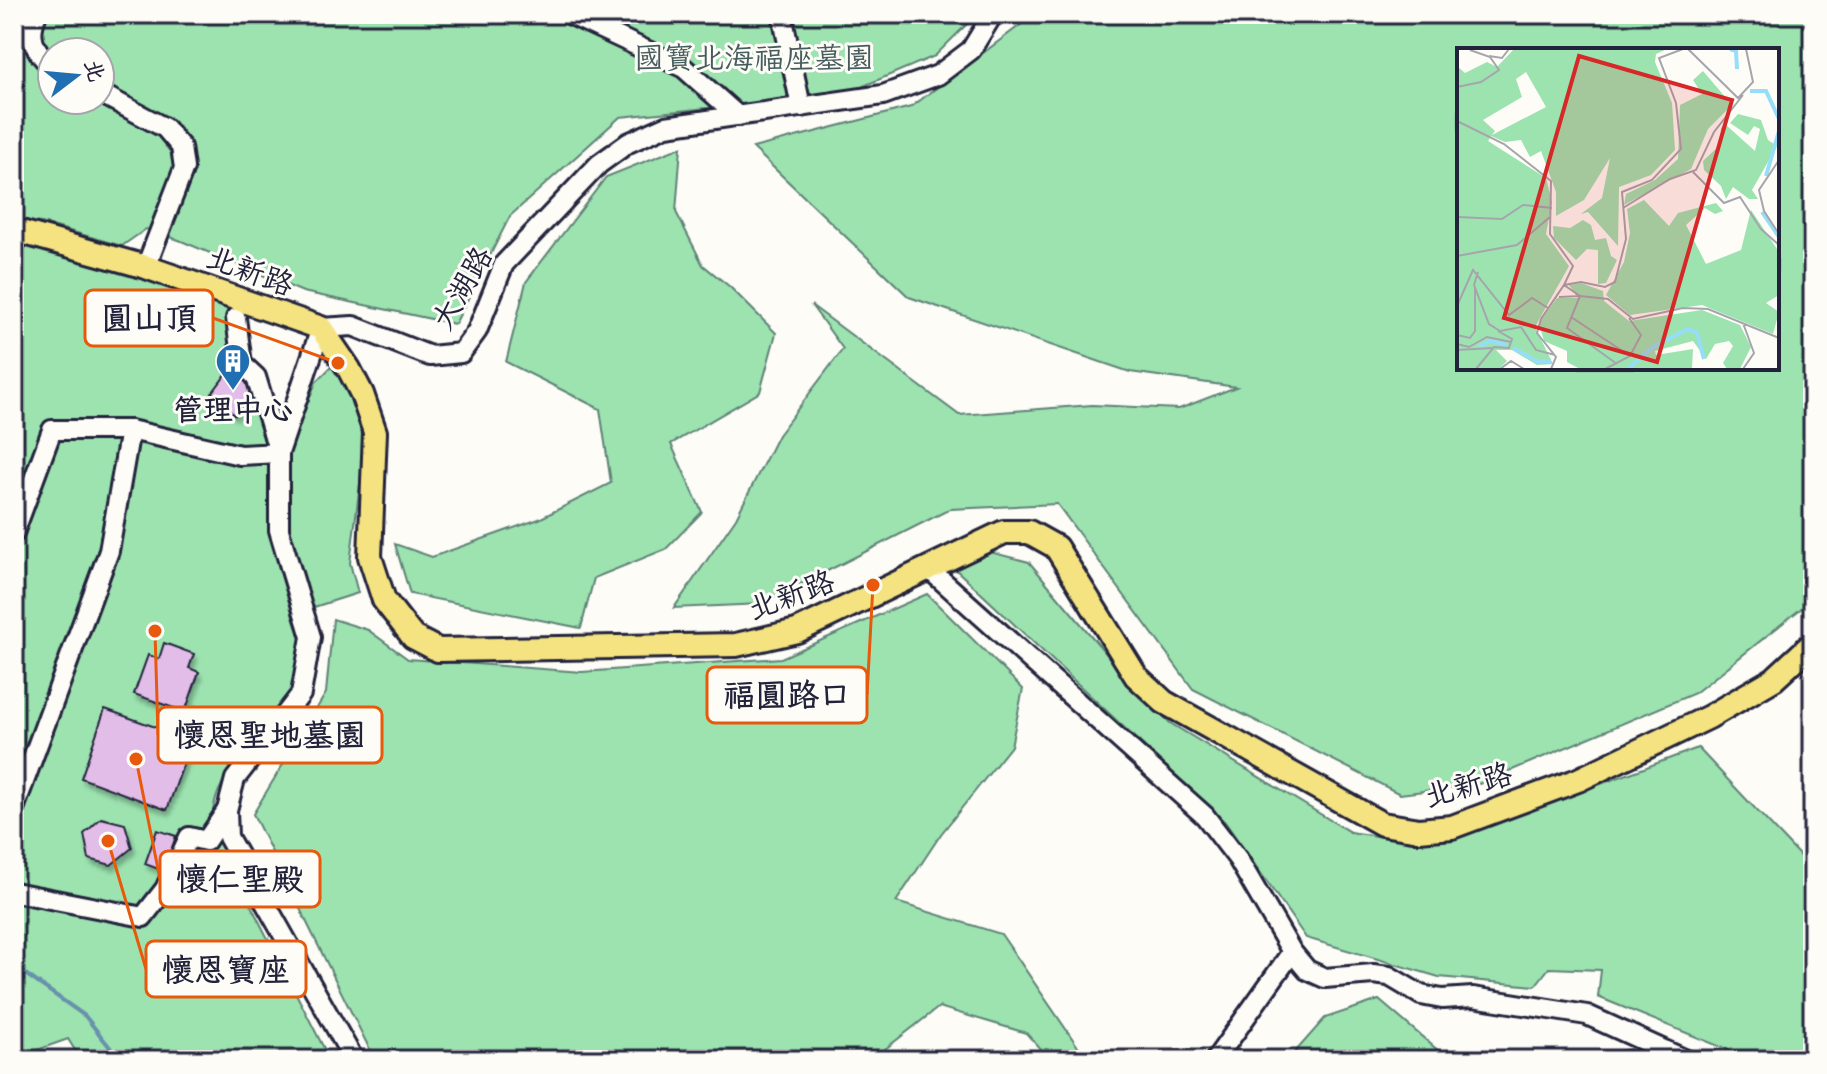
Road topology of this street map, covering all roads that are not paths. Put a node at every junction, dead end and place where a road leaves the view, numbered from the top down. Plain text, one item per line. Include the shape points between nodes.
1 (37, 14) edge
2 (569, 14) edge
3 (782, 14) edge
4 (993, 14) edge
5 (36, 50) edge
6 (116, 102) edge
7 (801, 107) junction
8 (738, 116) junction
9 (14, 230) edge
10 (146, 267) junction
11 (236, 318) dead end
12 (321, 328) junction
13 (130, 430) junction
14 (279, 453) junction
15 (14, 533) edge
16 (929, 569) junction
17 (1813, 643) edge
18 (14, 809) edge
19 (227, 810) junction
20 (14, 892) edge
21 (1292, 952) junction
22 (354, 1060) edge
23 (1215, 1060) edge
24 (1686, 1060) edge

1 - 5 street via 30,29
2 - 8 street via 684,68
3 - 7 street
4 - 7 street, 大湖路 via 971,50 938,75 883,95
6 - 10 street via 165,128 181,147 184,168
7 - 8 street, 大湖路
8 - 12 street, 大湖路 via 666,126 599,164 504,264 477,331 461,353 430,356 353,326
9 - 10 main road, 北新路
10 - 12 main road, 北新路
11 - 14 street via 242,364 256,377
12 - 14 street
12 - 16 main road, 北新路 via 362,394 375,432 370,557 384,600 413,637 438,650 736,645 797,631
13 - 14 street via 240,455
13 - 15 street via 52,430
13 - 18 street via 109,551
14 - 19 street via 279,530 311,637 301,694 235,779
16 - 17 main road, 北新路 via 1004,532 1029,532 1056,547 1136,676 1164,702 1382,824 1419,830 1452,827 1578,780 1709,717 1774,679
16 - 21 street via 1205,816 1238,859
19 - 20 street via 206,841 189,837 165,889 143,917
19 - 22 street via 228,837
21 - 23 street
21 - 24 street via 1307,970 1325,978 1389,976 1421,995 1473,997 1587,1015

